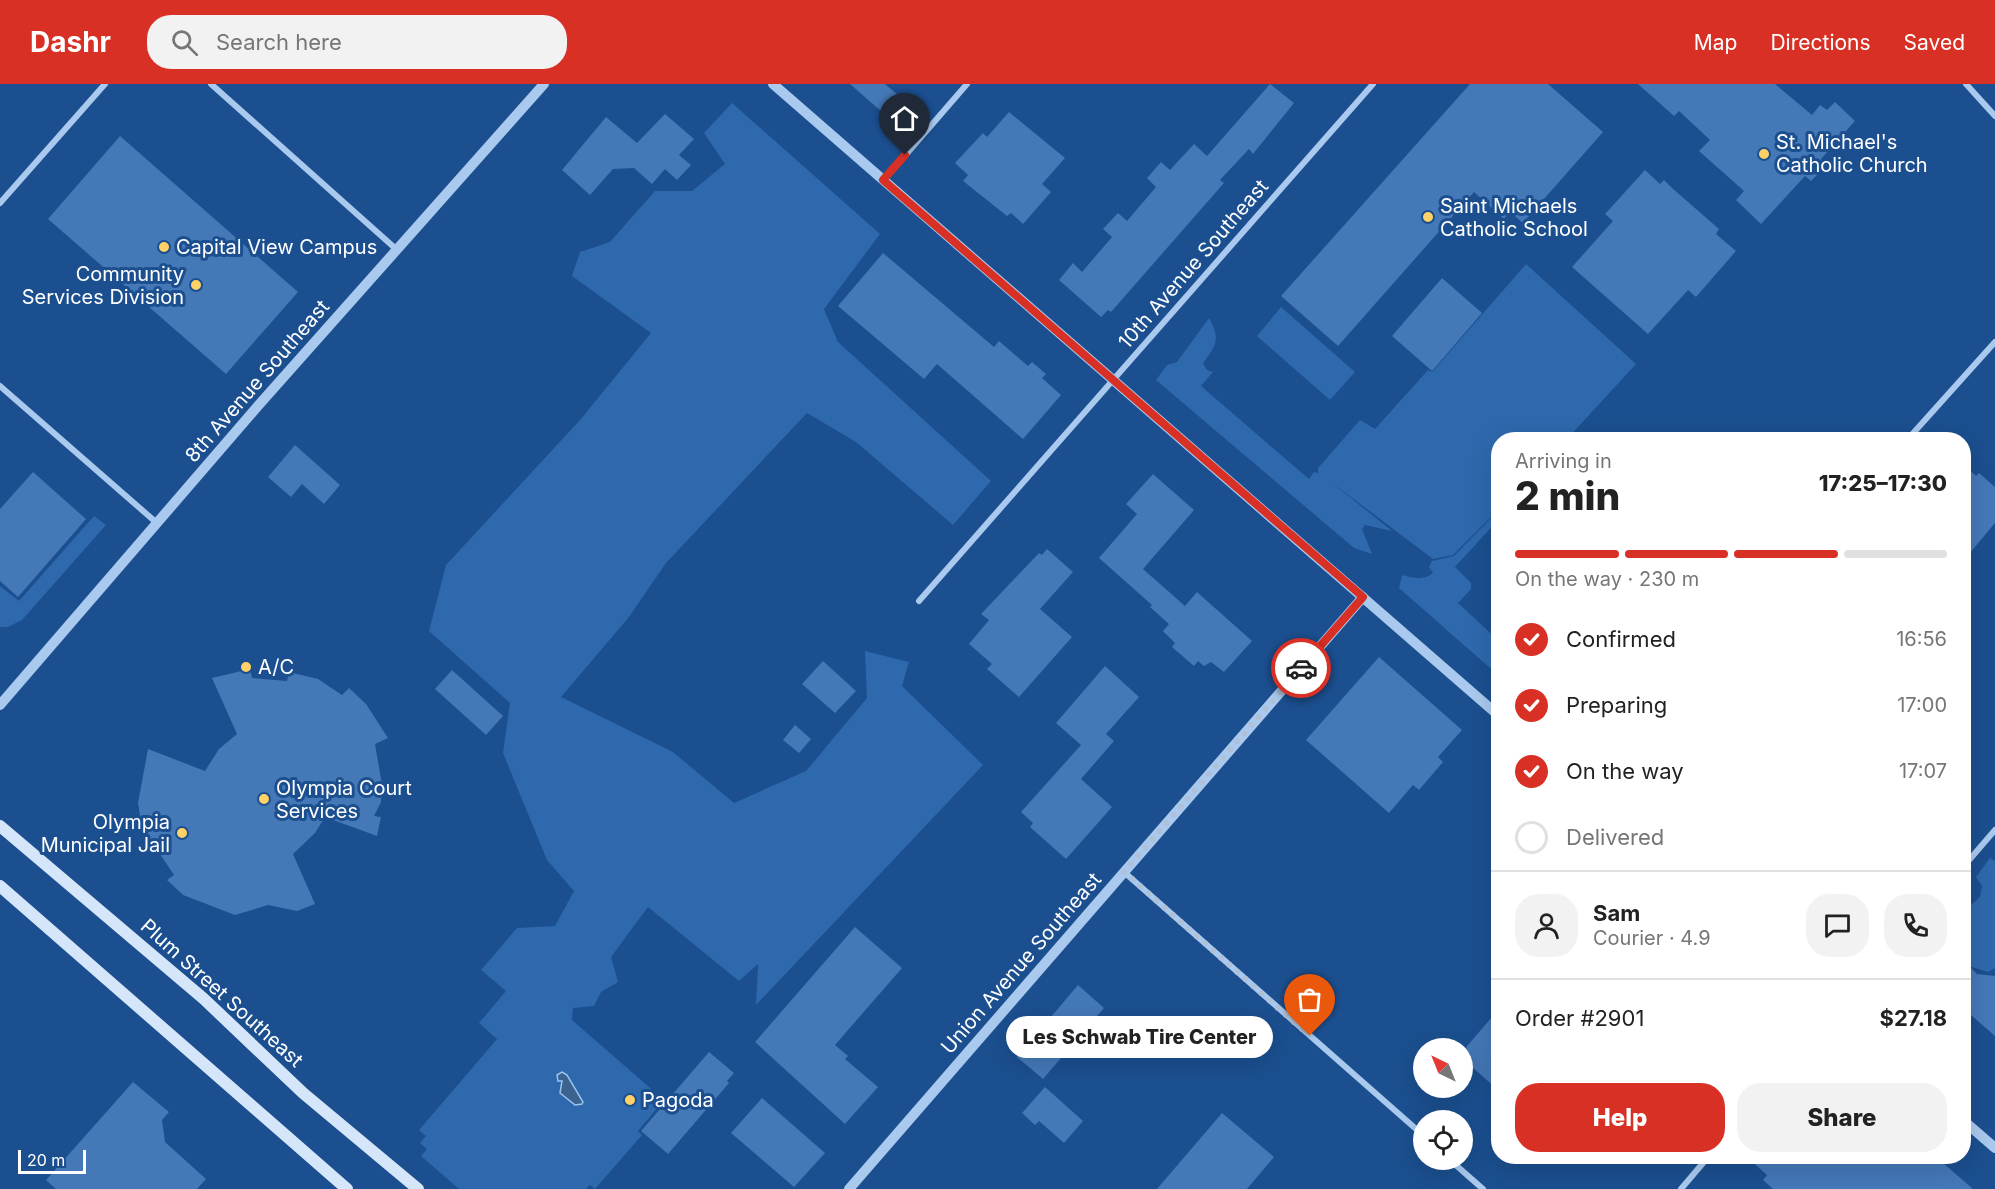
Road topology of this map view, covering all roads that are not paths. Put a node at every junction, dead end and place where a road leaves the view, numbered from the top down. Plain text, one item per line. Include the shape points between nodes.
1 (105, 84) edge
2 (211, 84) edge
3 (544, 84) edge
4 (773, 84) edge
5 (967, 84) edge
6 (1373, 84) edge
7 (1966, 84) edge
8 (1995, 116) edge
9 (883, 180) junction
10 (0, 203) edge
11 (396, 249) junction
12 (1995, 342) edge
13 (1113, 381) junction
14 (0, 386) edge
15 (1914, 432) edge
16 (158, 524) junction
17 (1363, 597) junction
18 (919, 601) dead end
19 (0, 705) edge
20 (1491, 709) edge
21 (0, 826) edge
22 (1995, 830) edge
23 (1971, 858) edge
24 (1124, 872) junction
25 (0, 886) edge
26 (1413, 1126) edge
27 (1971, 1126) edge
28 (1995, 1148) edge
29 (1702, 1164) edge
30 (1461, 1170) edge
31 (347, 1189) edge
32 (418, 1189) edge
33 (849, 1189) edge
34 (1483, 1189) edge
35 (1681, 1189) edge

1 - 10 street
2 - 11 street
3 - 11 street, 8th Avenue Southeast
4 - 9 street
5 - 9 street
6 - 13 street, 10th Avenue Southeast
7 - 8 street
9 - 13 street
11 - 16 street, 8th Avenue Southeast
12 - 15 street
13 - 17 street
13 - 18 street, 10th Avenue Southeast
14 - 16 street
16 - 19 street, 8th Avenue Southeast
17 - 20 street
17 - 24 street, Union Avenue Southeast
21 - 32 main road, Plum Street Southeast via 204,999 303,1093
22 - 23 street
24 - 26 street
24 - 33 street, Union Avenue Southeast
25 - 31 main road
27 - 28 street
29 - 35 street
30 - 34 street

